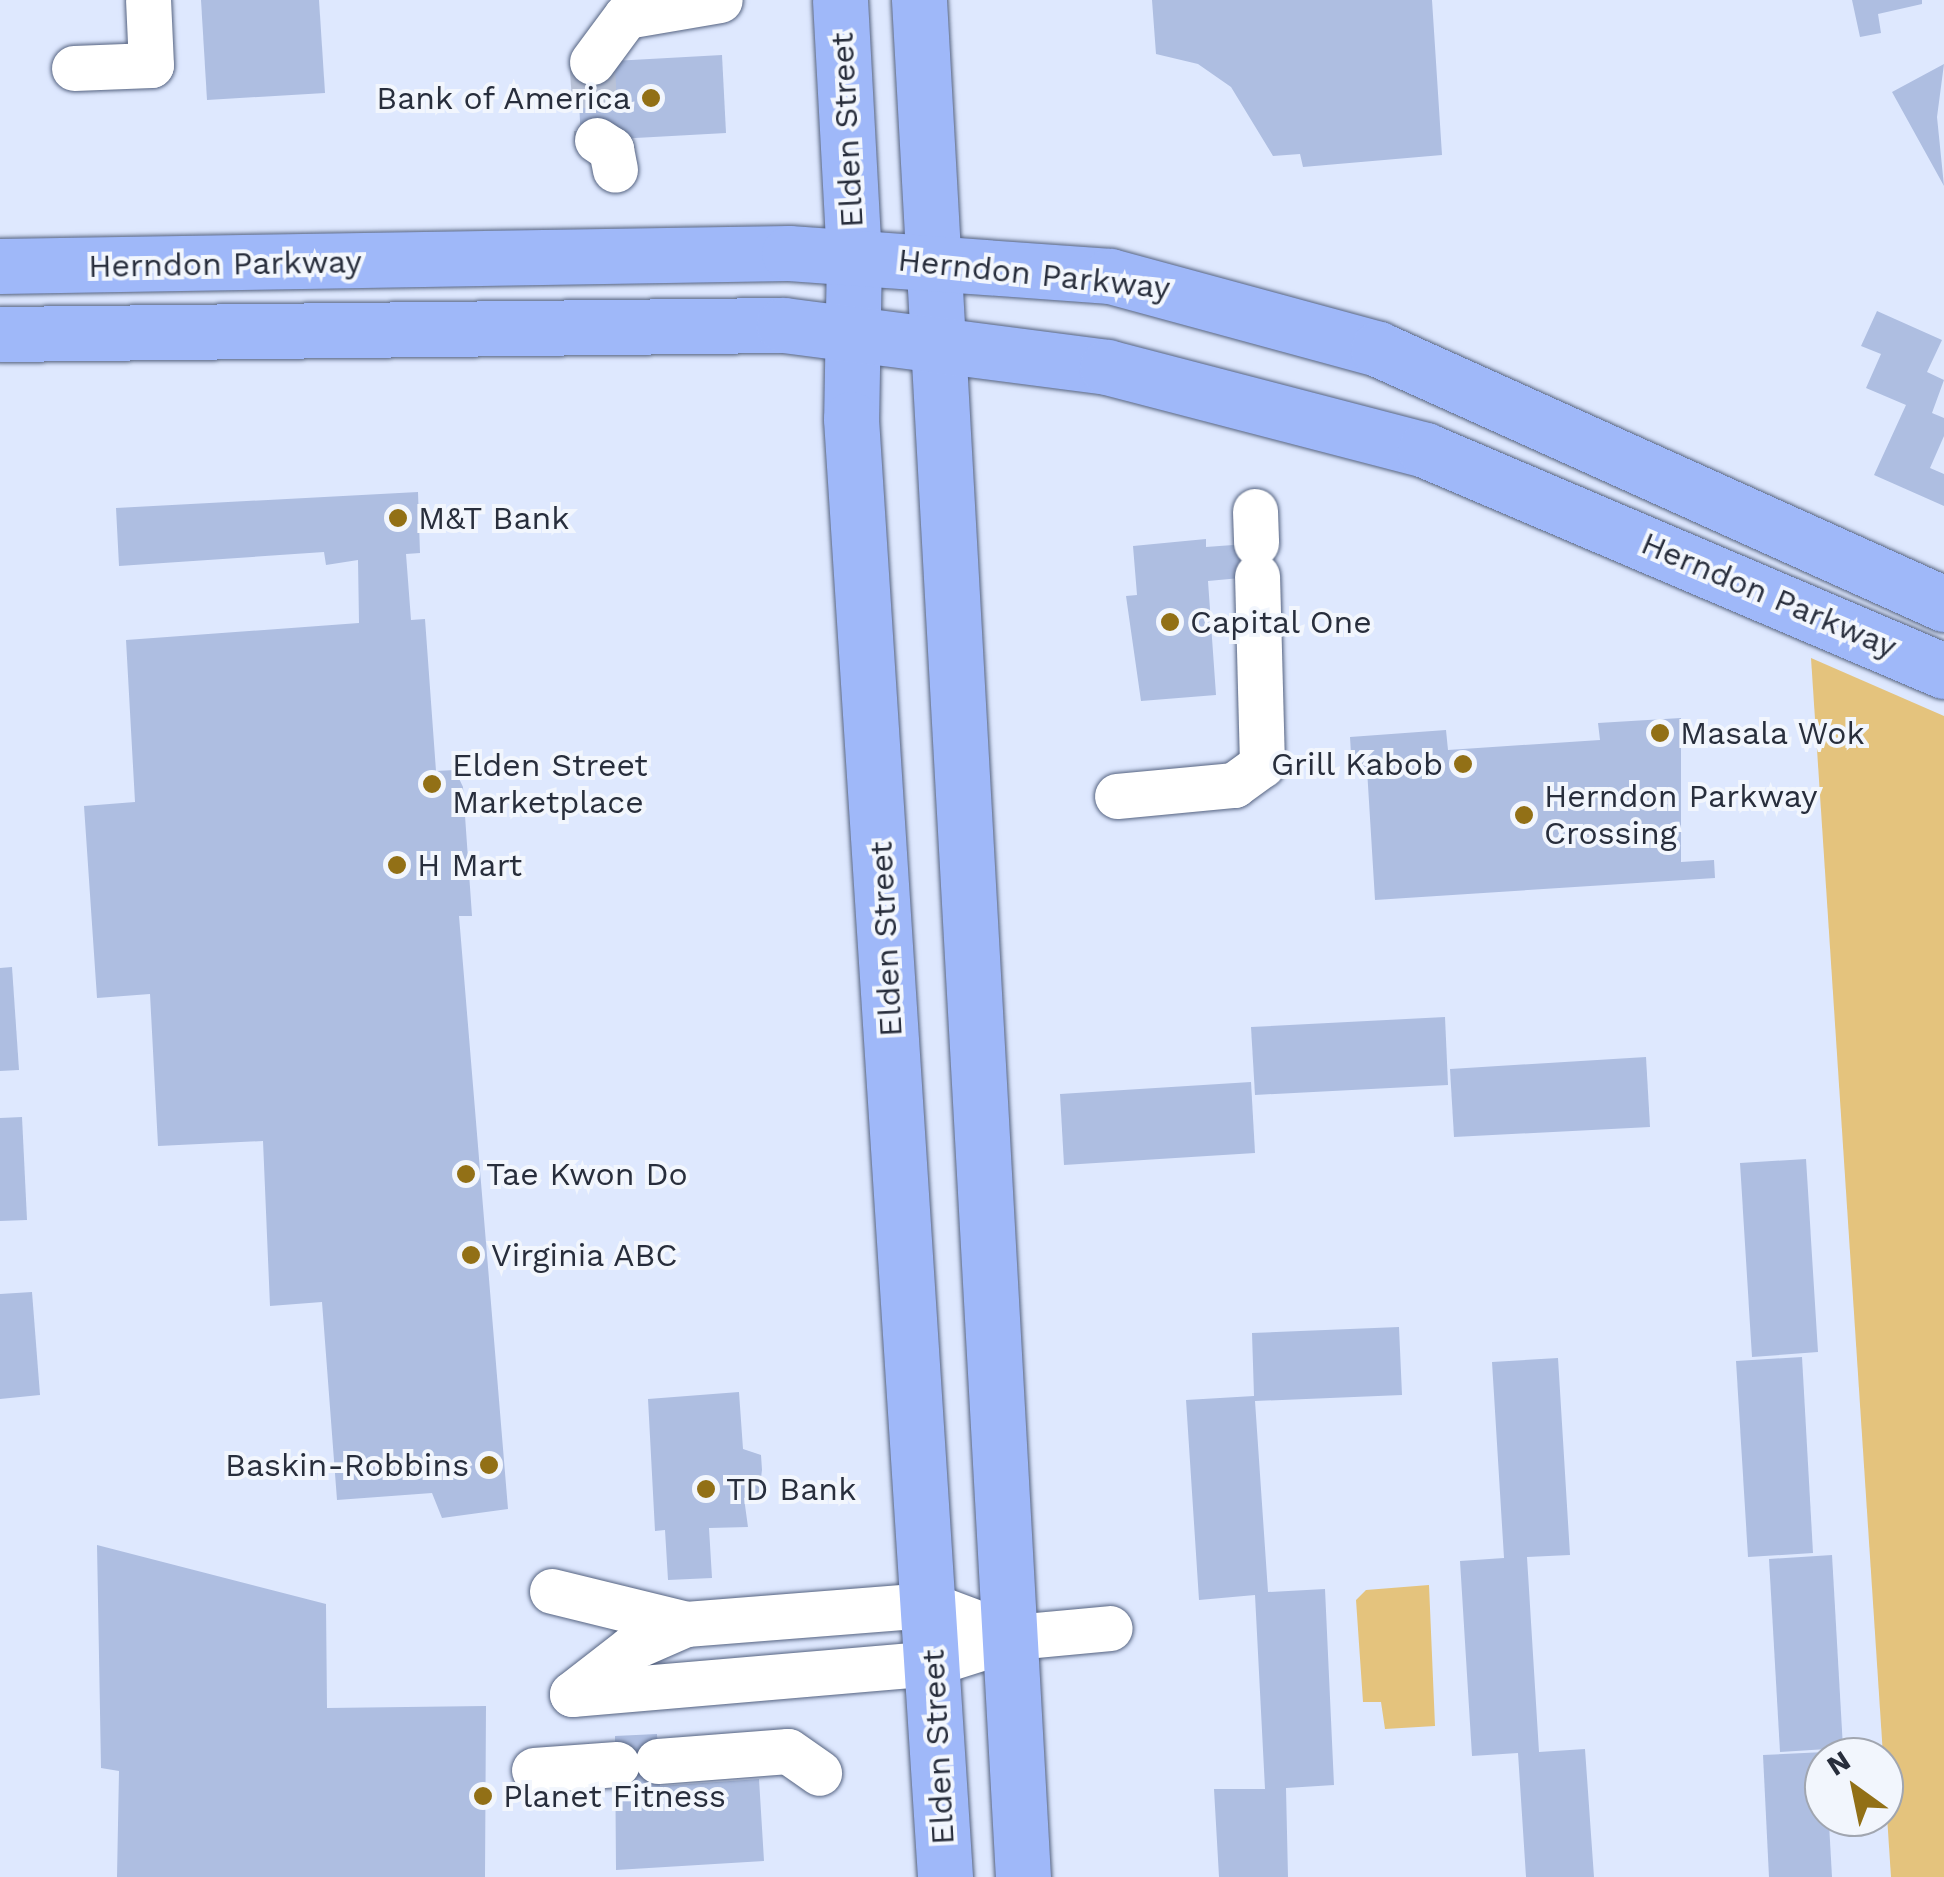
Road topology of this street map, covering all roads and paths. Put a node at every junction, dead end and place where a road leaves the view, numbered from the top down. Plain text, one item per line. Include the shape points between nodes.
1 (148, 0) edge
2 (720, 0) edge
3 (840, 0) edge
4 (919, 0) edge
5 (604, 57) tunnel mouth
6 (74, 68) dead end
7 (854, 255) junction
8 (940, 262) junction
9 (0, 266) edge
10 (853, 332) junction
11 (0, 334) edge
12 (945, 342) junction
13 (1256, 544) dead end
14 (1944, 604) edge
15 (1944, 672) edge
16 (1117, 796) dead end
17 (552, 1591) dead end
18 (930, 1605) junction
19 (686, 1624) junction
20 (1110, 1628) dead end
21 (1014, 1637) junction
22 (934, 1663) junction
23 (534, 1770) dead end
24 (819, 1773) dead end
25 (945, 1877) edge
26 (1023, 1877) edge

1 - 6 lane via 150,65
2 - 5 lane via 626,16
3 - 7 main road, Elden Street
4 - 8 main road
7 - 8 main road, Herndon Parkway
7 - 9 main road, Herndon Parkway
7 - 10 main road, Elden Street
8 - 12 main road
8 - 14 main road, Herndon Parkway via 1110,276 1305,322
10 - 11 main road, Herndon Parkway via 784,325
10 - 12 main road, Herndon Parkway
10 - 18 main road, Elden Street via 851,418
12 - 15 main road, Herndon Parkway via 1180,381 1424,450
12 - 21 main road
13 - 16 lane via 1262,765 1234,785
17 - 19 lane
18 - 19 lane
18 - 21 lane
18 - 22 main road, Elden Street
19 - 22 lane via 631,1648 572,1694
20 - 21 lane
21 - 22 lane
21 - 26 main road
22 - 25 main road, Elden Street
23 - 24 lane via 788,1751

